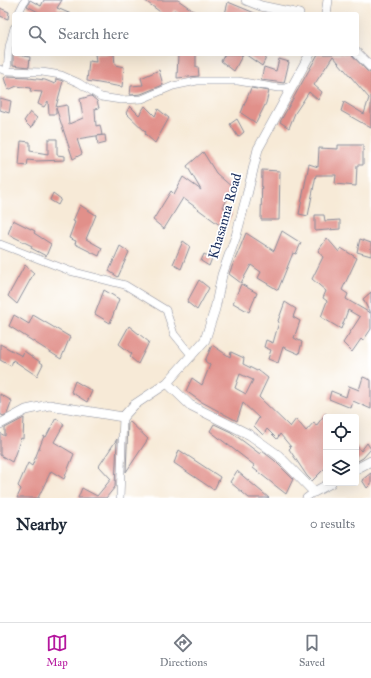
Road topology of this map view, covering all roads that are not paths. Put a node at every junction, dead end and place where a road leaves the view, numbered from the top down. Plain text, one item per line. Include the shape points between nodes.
1 (25, 0) edge
2 (246, 0) edge
3 (328, 0) edge
4 (19, 12) edge
5 (290, 12) edge
6 (326, 12) edge
7 (12, 36) edge
8 (309, 56) edge
9 (359, 56) edge
10 (371, 66) edge
11 (3, 70) edge
12 (295, 84) junction
13 (0, 244) edge
14 (192, 356) junction
15 (167, 383) junction
16 (123, 417) junction
17 (0, 424) edge
18 (371, 461) edge
19 (359, 467) edge
20 (325, 486) edge
21 (314, 492) junction
22 (120, 498) edge
23 (306, 498) edge

1 - 4 street
2 - 5 street
3 - 6 street
7 - 11 street
8 - 12 street, Khasanna Road
9 - 10 street
11 - 12 street via 61,75 79,82 101,97 121,100 142,99 172,86 197,81 238,81 278,88
12 - 14 street, Khasanna Road via 258,149 236,236 222,275 215,309 205,340
13 - 14 street via 70,271 125,285 166,310 174,334
14 - 15 street, Khasanna Road
15 - 16 street, Khasanna Road via 134,405
15 - 21 street via 190,405 250,435 278,455
16 - 17 street via 49,405 26,410
16 - 22 street
18 - 19 street
20 - 21 street
21 - 23 street

